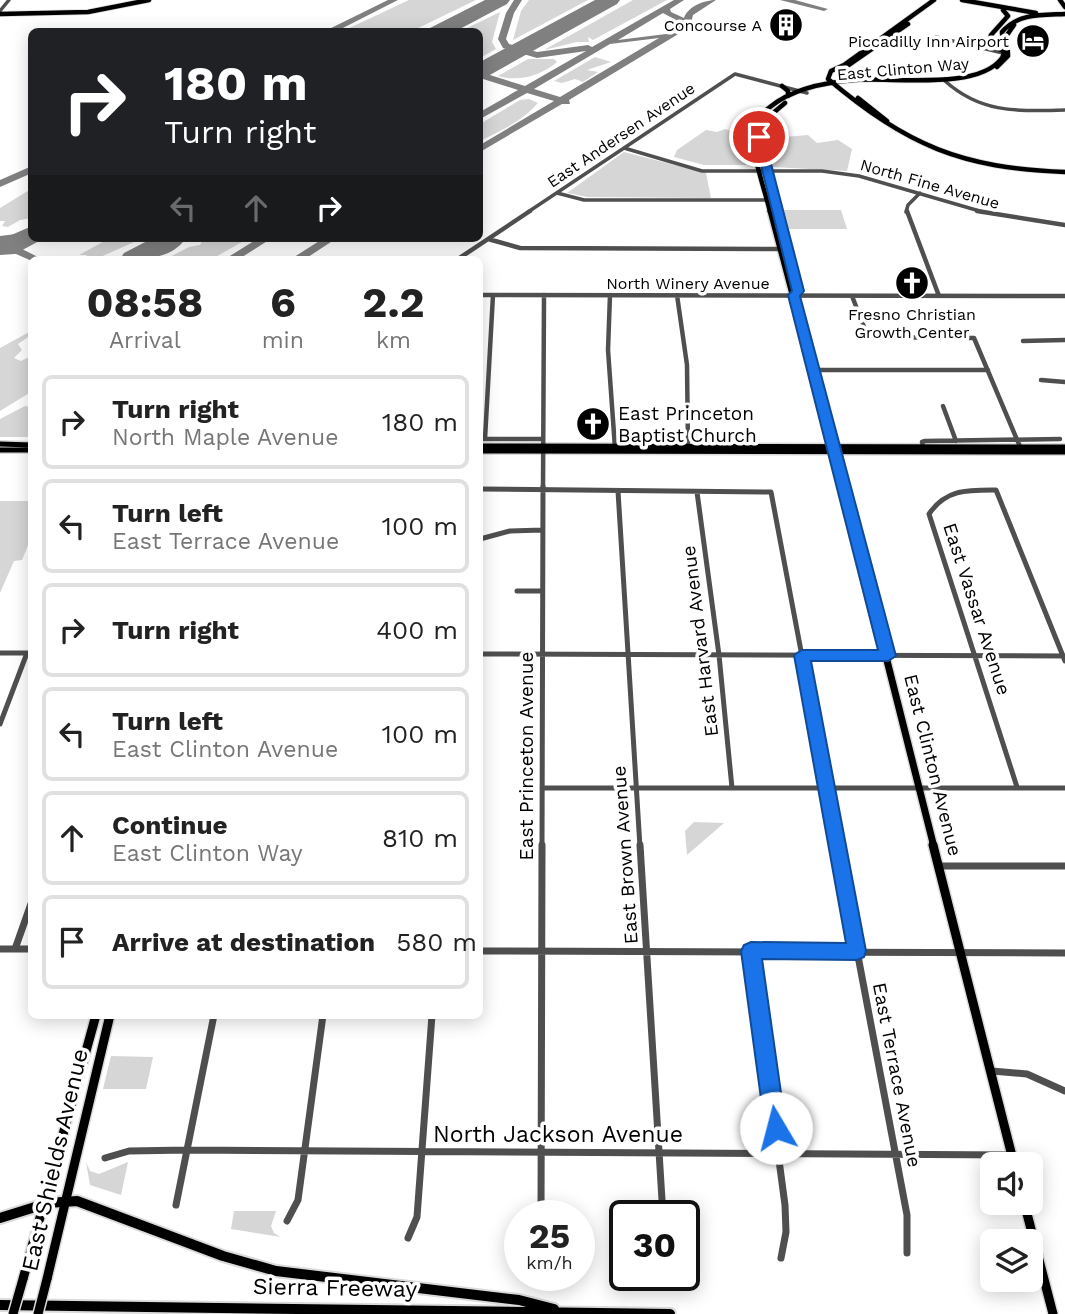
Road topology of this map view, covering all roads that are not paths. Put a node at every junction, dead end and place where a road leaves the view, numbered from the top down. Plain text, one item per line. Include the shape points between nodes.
1 (9, 0) edge
2 (141, 0) edge
3 (149, 0) edge
4 (934, 0) edge
5 (941, 0) edge
6 (962, 0) edge
7 (1060, 0) edge
8 (124, 6) junction
9 (991, 6) junction
10 (1065, 7) edge
11 (0, 12) edge
12 (1065, 15) edge
13 (902, 26) junction
14 (936, 37) dead end
15 (988, 41) junction
16 (984, 49) junction
17 (1006, 53) junction
18 (976, 73) junction
19 (945, 81) junction
20 (837, 84) junction
21 (782, 86) junction
22 (801, 92) junction
23 (807, 93) junction
24 (788, 96) junction
25 (1065, 110) edge
26 (762, 114) junction
27 (760, 131) junction
28 (624, 148) junction
29 (759, 171) junction
30 (767, 171) junction
31 (1063, 171) edge
32 (1065, 178) edge
33 (557, 193) junction
34 (920, 193) junction
35 (766, 201) junction
36 (1065, 225) edge
37 (488, 239) junction
38 (779, 249) junction
39 (462, 256) edge
40 (483, 295) edge
41 (493, 295) junction
42 (544, 295) junction
43 (610, 295) junction
44 (677, 295) junction
45 (794, 295) junction
46 (852, 296) junction
47 (939, 296) junction
48 (1065, 296) edge
49 (868, 337) joint
50 (974, 338) joint
51 (1065, 340) edge
52 (1023, 341) dead end
53 (813, 370) junction
54 (988, 370) junction
55 (1041, 380) dead end
56 (1065, 382) edge
57 (943, 407) dead end
58 (483, 426) edge
59 (483, 439) edge
60 (1060, 439) dead end
61 (956, 441) junction
62 (0, 444) edge
63 (28, 444) edge
64 (542, 445) junction
65 (483, 446) edge
66 (923, 446) junction
67 (1020, 446) junction
68 (615, 448) junction
69 (688, 449) junction
70 (834, 449) junction
71 (1065, 449) edge
72 (0, 450) edge
73 (28, 450) edge
74 (483, 451) edge
75 (483, 489) edge
76 (542, 490) junction
77 (618, 491) junction
78 (698, 492) junction
79 (542, 530) junction
80 (483, 538) edge
81 (517, 591) dead end
82 (542, 591) junction
83 (0, 653) edge
84 (28, 653) edge
85 (483, 654) edge
86 (542, 654) junction
87 (28, 655) edge
88 (629, 655) junction
89 (719, 655) junction
90 (802, 655) junction
91 (888, 656) junction
92 (976, 656) junction
93 (1064, 658) edge
94 (0, 724) edge
95 (542, 788) junction
96 (637, 788) junction
97 (732, 788) junction
98 (921, 788) junction
99 (1017, 788) junction
100 (1065, 788) edge
101 (827, 789) junction
102 (941, 866) junction
103 (1065, 866) edge
104 (28, 912) edge
105 (0, 948) edge
106 (15, 948) junction
107 (28, 949) edge
108 (483, 951) edge
109 (541, 951) junction
110 (647, 951) junction
111 (751, 951) junction
112 (857, 951) junction
113 (962, 951) junction
114 (1065, 953) edge
115 (95, 1019) edge
116 (109, 1019) edge
117 (213, 1019) edge
118 (322, 1019) edge
119 (432, 1019) edge
120 (992, 1071) junction
121 (1065, 1091) edge
122 (187, 1150) junction
123 (305, 1151) junction
124 (1011, 1152) edge
125 (423, 1153) junction
126 (779, 1153) junction
127 (542, 1154) junction
128 (659, 1154) junction
129 (896, 1154) junction
130 (105, 1158) dead end
131 (980, 1158) edge
132 (66, 1199) junction
133 (541, 1200) edge
134 (662, 1200) edge
135 (42, 1204) junction
136 (176, 1205) dead end
137 (1027, 1215) edge
138 (0, 1218) edge
139 (287, 1221) dead end
140 (408, 1238) dead end
141 (907, 1253) dead end
142 (781, 1258) dead end
143 (0, 1305) edge
144 (567, 1312) edge
145 (13, 1314) edge
146 (38, 1314) edge
147 (670, 1314) edge
148 (1053, 1314) edge

1 - 11 street
2 - 8 main road
3 - 8 main road
4 - 13 main road
5 - 13 main road
6 - 9 main road
7 - 10 main road
8 - 11 main road
8 - 11 main road via 75,13
9 - 12 main road
9 - 15 main road via 1008,15
12 - 17 main road via 1015,25 1007,35
13 - 20 main road via 855,64 827,76
14 - 16 street
15 - 16 main road
15 - 17 main road via 990,48
16 - 17 street
17 - 18 main road, East Clinton Way
17 - 19 main road, East Clinton Way via 1004,63 988,72
18 - 19 main road
18 - 20 main road, East Clinton Way
19 - 20 main road, East Clinton Way
19 - 25 street via 961,97 982,106
20 - 22 main road, East Clinton Way
20 - 23 main road, East Clinton Way
20 - 31 main road via 889,125 923,143 963,157
21 - 22 street, East Andersen Avenue
21 - 24 main road
21 - 28 street, East Andersen Avenue via 735,74
22 - 23 street, East Andersen Avenue
22 - 24 main road, East Clinton Way
23 - 27 main road, East Clinton Way via 772,112
24 - 26 main road, East Clinton Way
26 - 27 main road
26 - 29 main road via 752,135
27 - 30 main road
28 - 29 street, North Fine Avenue via 696,170
28 - 33 street, East Andersen Avenue
29 - 30 street, North Fine Avenue
29 - 35 main road
30 - 34 street, North Fine Avenue via 840,173
30 - 45 main road via 798,291
31 - 32 street
33 - 35 street via 586,200
33 - 37 street, East Andersen Avenue
34 - 36 street, North Fine Avenue via 985,214
34 - 47 street via 906,214
35 - 38 main road
37 - 38 street via 520,248
37 - 39 street, East Andersen Avenue
38 - 45 main road via 789,291
40 - 41 street, North Winery Avenue
41 - 42 street, North Winery Avenue
41 - 58 street
42 - 43 street, North Winery Avenue
42 - 64 street, East Princeton Avenue
43 - 44 street, North Winery Avenue
43 - 68 street via 608,351
44 - 45 street, North Winery Avenue
44 - 69 street via 687,365
45 - 46 street, North Winery Avenue
45 - 53 main road, East Clinton Avenue
46 - 47 street, North Winery Avenue
46 - 49 street
47 - 48 street, North Winery Avenue
49 - 50 street
50 - 54 street
51 - 52 street
53 - 54 street
53 - 70 main road, East Clinton Avenue
54 - 67 street
55 - 56 street
57 - 61 street
59 - 64 street
60 - 67 street
61 - 66 street via 924,441
61 - 67 street
62 - 63 main road
64 - 65 main road
64 - 68 main road
64 - 74 main road
64 - 76 street, East Princeton Avenue
66 - 67 main road
66 - 70 main road
67 - 70 main road
67 - 71 main road
68 - 69 main road
69 - 70 main road
70 - 91 main road, East Clinton Avenue
72 - 73 main road
75 - 76 street
76 - 77 street
76 - 79 street, East Princeton Avenue
77 - 78 street
77 - 88 street, East Brown Avenue
78 - 89 street, East Harvard Avenue
78 - 90 street, East Terrace Avenue via 771,492
79 - 80 street
79 - 82 street, East Princeton Avenue
81 - 82 street
82 - 86 street, East Princeton Avenue
83 - 84 street
85 - 86 street
86 - 88 street
86 - 95 street, East Princeton Avenue
87 - 94 street
88 - 89 street
88 - 96 street, East Brown Avenue
89 - 90 street
89 - 97 street, East Harvard Avenue
90 - 91 street
90 - 101 street, East Terrace Avenue
91 - 92 street
91 - 98 main road, East Clinton Avenue
92 - 93 street
92 - 93 street, East Vassar Avenue via 929,514 935,502 956,490 996,490
92 - 99 street, East Vassar Avenue
95 - 96 street
95 - 109 street, East Princeton Avenue
96 - 97 street
96 - 110 street, East Brown Avenue
97 - 101 street
98 - 99 street
98 - 101 street
98 - 102 main road, East Clinton Avenue
99 - 100 street
101 - 112 street, East Terrace Avenue
102 - 103 street
102 - 113 main road, East Clinton Avenue
104 - 106 street
105 - 106 street
106 - 107 street
108 - 109 street
109 - 110 street
109 - 127 street, East Princeton Avenue
110 - 111 street
110 - 128 street, East Brown Avenue
111 - 112 street
111 - 126 street
112 - 113 street
112 - 129 street, East Terrace Avenue
113 - 114 street
113 - 120 main road, East Clinton Avenue
115 - 135 main road, East Shields Avenue
116 - 132 main road, East Shields Avenue
117 - 122 street
118 - 123 street
119 - 125 street
120 - 121 street via 1027,1074
120 - 124 main road, East Clinton Avenue
122 - 123 street, North Jackson Avenue
122 - 130 street, North Jackson Avenue via 129,1151
122 - 136 street
123 - 125 street, North Jackson Avenue
123 - 139 street via 298,1200
125 - 127 street, North Jackson Avenue
125 - 140 street via 417,1217
126 - 128 street, North Jackson Avenue
126 - 129 street, North Jackson Avenue
126 - 142 street via 786,1232
127 - 128 street, North Jackson Avenue
127 - 133 street, East Princeton Avenue
128 - 134 street, East Brown Avenue
129 - 131 street, North Jackson Avenue
129 - 141 street, East Terrace Avenue via 907,1215
132 - 135 highway
132 - 144 highway via 276,1271 519,1300
132 - 146 main road, East Shields Avenue, bridge
135 - 138 highway
135 - 145 main road, East Shields Avenue, bridge
137 - 148 main road
143 - 144 highway, Sierra Freeway
144 - 147 highway, Sierra Freeway

